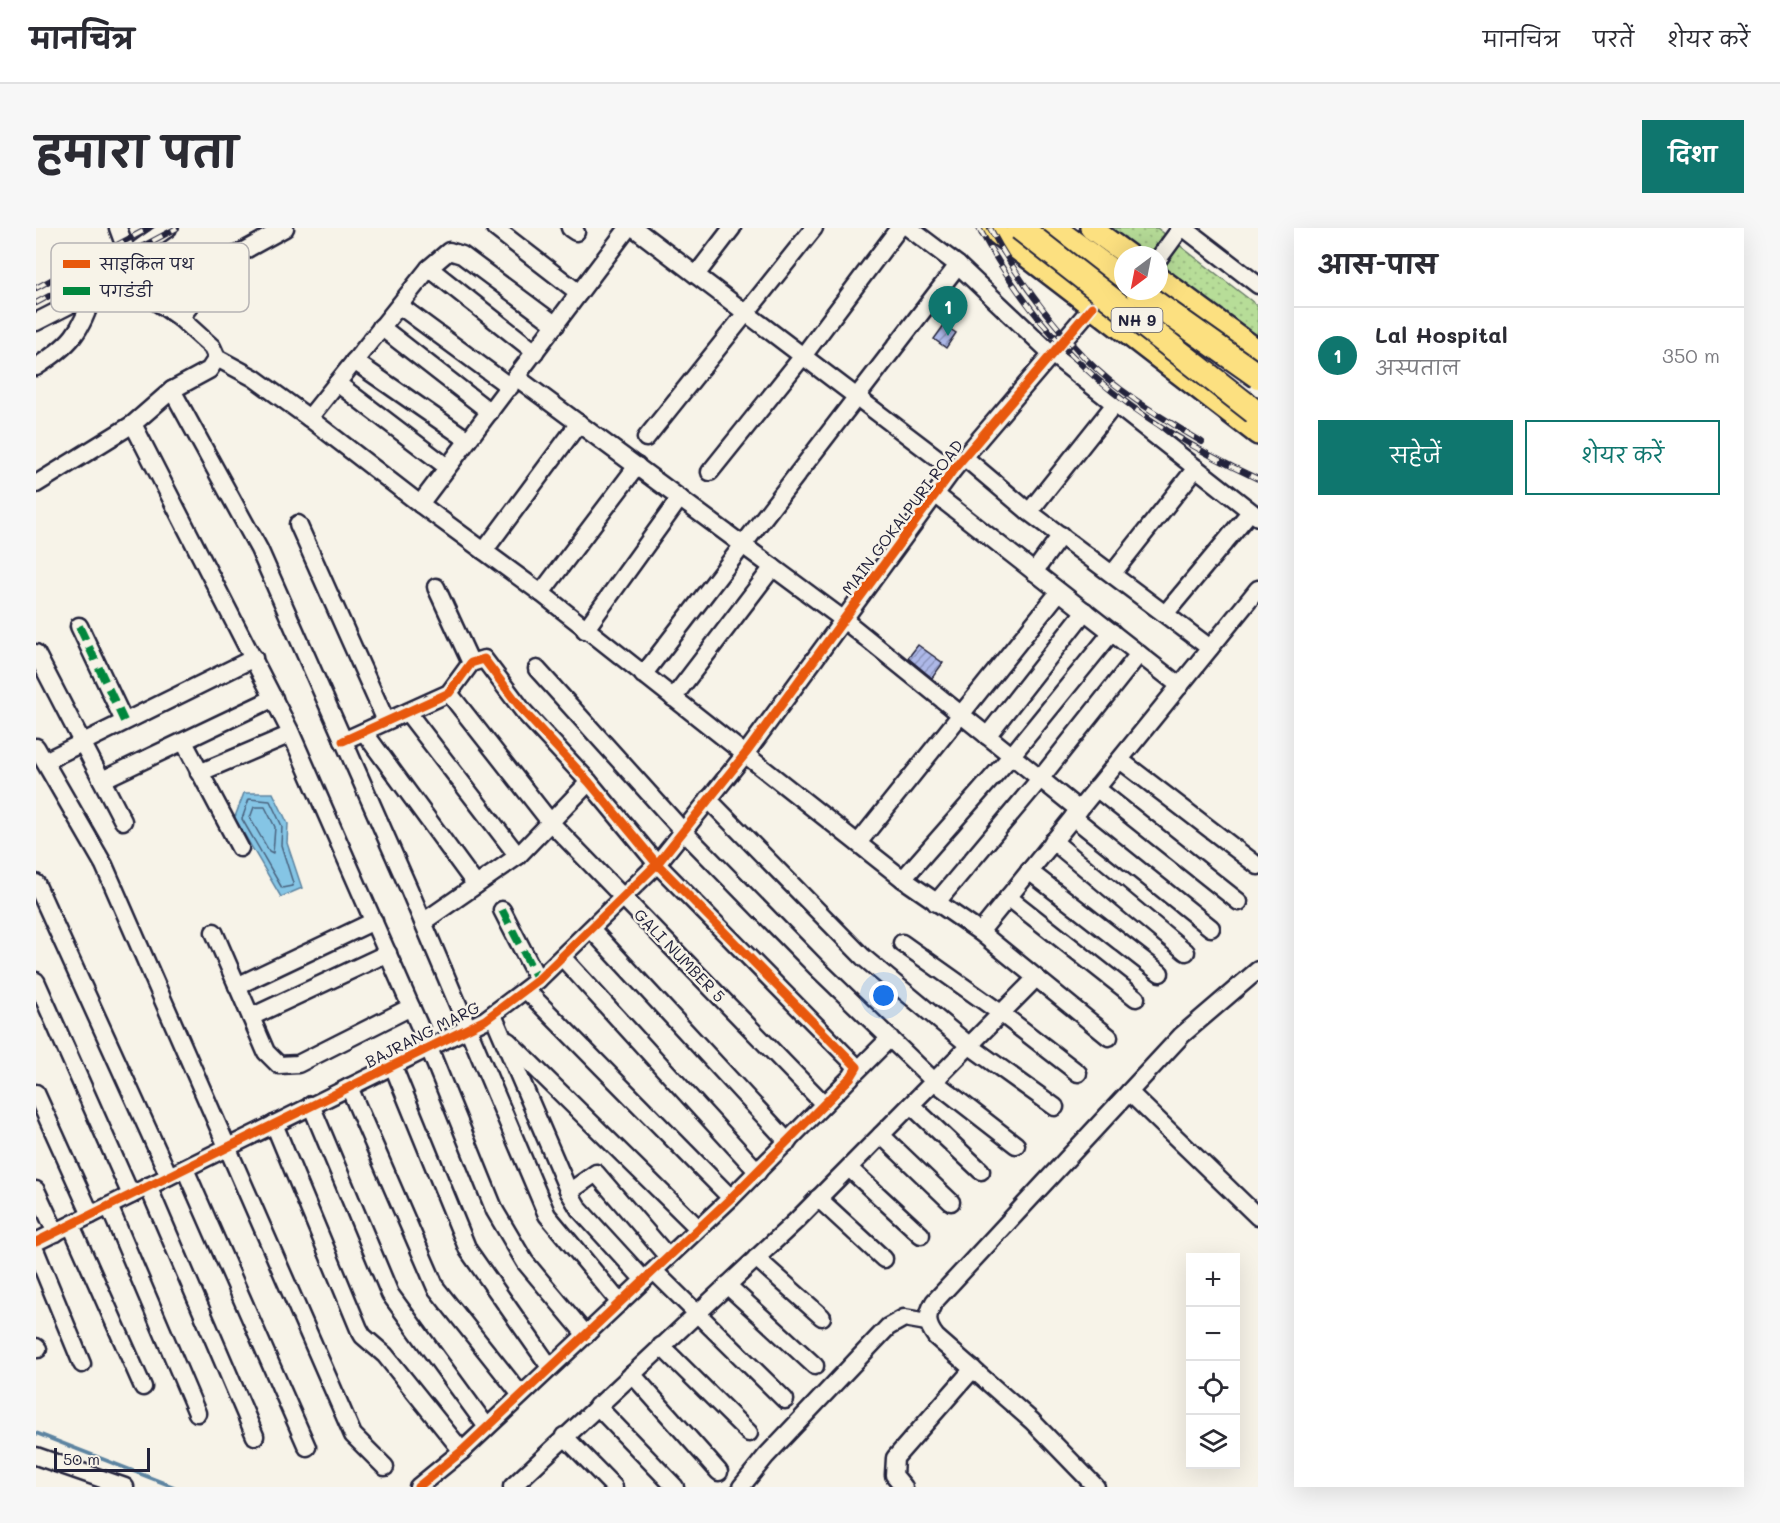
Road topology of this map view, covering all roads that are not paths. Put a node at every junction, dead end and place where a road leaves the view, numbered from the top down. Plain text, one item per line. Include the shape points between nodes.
1 (118, 228) edge
2 (168, 228) edge
3 (285, 228) edge
4 (495, 228) edge
5 (628, 228) edge
6 (634, 228) edge
7 (732, 228) edge
8 (814, 228) edge
9 (898, 228) edge
10 (909, 228) edge
11 (990, 228) edge
12 (1020, 228) edge
13 (1053, 228) edge
14 (1091, 228) edge
15 (1183, 228) edge
16 (124, 243) edge
17 (148, 243) edge
18 (1116, 246) edge
19 (1168, 247) edge
20 (249, 248) edge
21 (958, 265) junction
22 (429, 268) junction
23 (1114, 273) edge
24 (696, 275) junction
25 (1168, 284) edge
26 (1258, 285) edge
27 (579, 293) junction
28 (1151, 300) edge
29 (1164, 300) edge
30 (400, 306) junction
31 (1092, 307) junction
32 (56, 312) edge
33 (86, 312) edge
34 (172, 312) edge
35 (182, 312) edge
36 (747, 313) junction
37 (178, 316) junction
38 (36, 322) edge
39 (556, 325) junction
40 (381, 327) junction
41 (1131, 337) junction
42 (1258, 351) edge
43 (535, 352) junction
44 (1053, 355) junction
45 (803, 356) junction
46 (217, 358) junction
47 (354, 361) junction
48 (36, 367) edge
49 (1258, 376) edge
50 (513, 382) junction
51 (337, 383) junction
52 (172, 390) junction
53 (856, 397) junction
54 (1115, 404) junction
55 (490, 412) junction
56 (1258, 414) edge
57 (309, 418) junction
58 (579, 423) junction
59 (133, 424) junction
60 (1258, 434) edge
61 (646, 438) dead end
62 (468, 440) junction
63 (964, 457) junction
64 (637, 466) junction
65 (447, 467) junction
66 (1196, 468) junction
67 (953, 470) junction
68 (710, 472) dead end
69 (36, 484) edge
70 (935, 495) junction
71 (680, 498) junction
72 (420, 504) junction
73 (1029, 512) junction
74 (1254, 515) edge
75 (298, 524) dead end
76 (1061, 535) junction
77 (742, 543) junction
78 (484, 551) junction
79 (772, 567) junction
80 (1034, 572) junction
81 (1113, 573) junction
82 (436, 587) dead end
83 (1258, 589) edge
84 (1059, 591) junction
85 (541, 593) junction
86 (1084, 611) junction
87 (1165, 614) junction
88 (844, 620) junction
89 (79, 626) dead end
90 (585, 630) junction
91 (1112, 632) junction
92 (1210, 648) junction
93 (36, 653) edge
94 (1139, 654) junction
95 (254, 658) junction
96 (471, 663) junction
97 (537, 669) dead end
98 (643, 675) junction
99 (1180, 686) junction
100 (449, 693) junction
101 (274, 698) junction
102 (673, 698) junction
103 (408, 713) junction
104 (961, 714) junction
105 (124, 721) junction
106 (386, 722) junction
107 (364, 732) junction
108 (291, 734) junction
109 (987, 736) junction
110 (343, 741) junction
111 (83, 742) junction
112 (184, 742) junction
113 (746, 753) junction
114 (40, 754) edge
115 (1012, 756) junction
116 (1120, 760) junction
117 (200, 773) junction
118 (1040, 779) junction
119 (102, 780) junction
120 (589, 782) junction
121 (1096, 788) junction
122 (708, 799) junction
123 (1076, 813) junction
124 (123, 821) dead end
125 (551, 823) junction
126 (682, 830) junction
127 (1053, 841) junction
128 (858, 843) junction
129 (240, 848) dead end
130 (518, 856) junction
131 (657, 864) junction
132 (1258, 866) edge
133 (1029, 871) junction
134 (903, 879) junction
135 (36, 883) edge
136 (476, 885) junction
137 (1008, 897) junction
138 (625, 898) junction
139 (1239, 902) dead end
140 (936, 903) junction
141 (502, 910) dead end
142 (374, 921) junction
143 (423, 922) junction
144 (1211, 928) dead end
145 (592, 930) junction
146 (214, 932) dead end
147 (980, 932) junction
148 (902, 943) dead end
149 (1186, 952) dead end
150 (388, 953) junction
151 (563, 957) junction
152 (1258, 970) edge
153 (1160, 973) dead end
154 (1036, 978) junction
155 (36, 981) edge
156 (532, 985) junction
157 (237, 986) junction
158 (1136, 998) dead end
159 (411, 1007) junction
160 (1002, 1014) junction
161 (493, 1015) junction
162 (251, 1017) junction
163 (468, 1029) junction
164 (502, 1035) junction
165 (1109, 1037) dead end
166 (890, 1038) junction
167 (970, 1046) junction
168 (429, 1048) junction
169 (393, 1066) junction
170 (856, 1072) junction
171 (1078, 1073) dead end
172 (935, 1081) junction
173 (349, 1087) junction
174 (1129, 1092) junction
175 (36, 1093) edge
176 (824, 1104) junction
177 (311, 1105) junction
178 (911, 1106) junction
179 (1055, 1107) dead end
180 (274, 1124) junction
181 (881, 1135) junction
182 (788, 1142) junction
183 (1016, 1145) dead end
184 (229, 1148) junction
185 (849, 1167) junction
186 (185, 1168) junction
187 (981, 1171) dead end
188 (758, 1172) junction
189 (169, 1176) junction
190 (148, 1186) junction
191 (36, 1190) edge
192 (569, 1192) junction
193 (131, 1195) junction
194 (731, 1198) junction
195 (818, 1198) junction
196 (951, 1202) dead end
197 (109, 1206) junction
198 (91, 1215) junction
199 (1258, 1216) edge
200 (698, 1228) junction
201 (63, 1229) junction
202 (921, 1235) dead end
203 (36, 1242) edge
204 (36, 1252) edge
205 (668, 1257) junction
206 (756, 1258) junction
207 (884, 1259) dead end
208 (649, 1275) junction
209 (727, 1286) junction
210 (620, 1303) junction
211 (695, 1314) junction
212 (822, 1317) dead end
213 (927, 1322) junction
214 (586, 1335) junction
215 (661, 1346) junction
216 (82, 1364) dead end
217 (814, 1366) dead end
218 (550, 1367) junction
219 (973, 1369) junction
220 (632, 1374) junction
221 (143, 1387) dead end
222 (521, 1395) junction
223 (785, 1400) dead end
224 (597, 1406) junction
225 (197, 1413) dead end
226 (487, 1427) junction
227 (749, 1433) dead end
228 (255, 1436) dead end
229 (564, 1436) junction
230 (307, 1447) dead end
231 (462, 1451) junction
232 (36, 1456) edge
233 (385, 1467) dead end
234 (719, 1472) dead end
235 (125, 1487) edge
236 (418, 1487) edge
237 (512, 1487) edge
238 (614, 1487) edge
239 (675, 1487) edge
240 (741, 1487) edge
241 (904, 1487) edge
242 (1096, 1487) edge

1 - 16 street
2 - 17 street
3 - 20 street
4 - 27 street
5 - 27 street
6 - 24 street
7 - 24 street
8 - 36 street
9 - 45 street
10 - 21 street
11 - 31 main road
12 - 56 highway, NH 9, bridge
13 - 23 highway
14 - 18 main road
15 - 19 street
15 - 26 street
21 - 44 street
21 - 53 street
22 - 30 street
22 - 39 street via 444,254 457,252
22 - 43 street
24 - 36 street
25 - 42 main road
27 - 39 street
28 - 49 highway, NH 9, bridge
29 - 41 main road via 1161,321 1148,334
30 - 40 street
30 - 50 street
31 - 41 main road
31 - 44 street, MAIN GOKALPURI ROAD
32 - 38 street
33 - 48 street via 80,329 58,353
34 - 37 street
35 - 37 street
36 - 45 street
36 - 61 street
37 - 46 street via 212,347
39 - 43 street
40 - 47 street
40 - 55 street
41 - 60 main road
43 - 50 street
44 - 54 street
44 - 63 street, MAIN GOKALPURI ROAD
45 - 53 street
45 - 68 street
46 - 52 street via 209,370
46 - 57 street via 254,378
47 - 51 street
47 - 62 street
50 - 55 street
50 - 58 street
51 - 57 street
51 - 65 street
52 - 59 street
52 - 110 street via 259,549
53 - 67 street
53 - 77 street
54 - 66 street
54 - 73 street
55 - 62 street
57 - 72 street
58 - 64 street
58 - 78 street
59 - 69 street
59 - 95 street
62 - 65 street
63 - 67 street, MAIN GOKALPURI ROAD
63 - 73 street
64 - 71 street
64 - 85 street
65 - 72 street
66 - 74 street
66 - 81 street
67 - 70 street, MAIN GOKALPURI ROAD
70 - 80 street
70 - 88 street, MAIN GOKALPURI ROAD
71 - 77 street
71 - 90 street
72 - 78 street
73 - 76 street
74 - 87 street
75 - 106 street
76 - 80 street
76 - 81 street
77 - 79 street
77 - 98 street
78 - 85 street
79 - 88 street
79 - 102 street
80 - 84 street
81 - 87 street
82 - 96 street
83 - 92 street
84 - 86 street
84 - 104 street
85 - 90 street
86 - 91 street
86 - 109 street
87 - 92 street
88 - 104 street
88 - 113 street, MAIN GOKALPURI ROAD
89 - 105 street
90 - 98 street
91 - 94 street
91 - 115 street
92 - 99 street
93 - 111 street
94 - 99 street
94 - 118 street
95 - 101 street
95 - 105 street
96 - 100 street
96 - 120 street via 478,659 489,662 524,712
97 - 126 street
98 - 102 street
99 - 116 street
100 - 103 street
100 - 125 street, GALI NUMBER 5
101 - 108 street
101 - 112 street
102 - 113 street
103 - 106 street
103 - 130 street
104 - 109 street
104 - 128 street
105 - 111 street
106 - 107 street
107 - 110 street
107 - 136 street
108 - 117 street
108 - 142 street
109 - 115 street
110 - 143 street
111 - 114 street
111 - 119 street
112 - 117 street
112 - 119 street
113 - 122 street, BAJRANG MARG
113 - 128 street
114 - 184 street via 104,865
115 - 118 street
115 - 134 street
116 - 121 street
116 - 132 street
117 - 129 street
118 - 123 street
118 - 140 street
119 - 124 street
120 - 125 street
120 - 131 street
121 - 123 street
121 - 139 street
122 - 126 street, BAJRANG MARG
122 - 167 street via 863,957
123 - 127 street
123 - 144 street
125 - 130 street
125 - 138 street, GALI NUMBER 5
126 - 131 street, BAJRANG MARG
126 - 166 street
127 - 133 street
127 - 149 street
128 - 134 street
130 - 136 street
131 - 138 street, BAJRANG MARG
131 - 170 street via 853,1062
133 - 137 street
133 - 153 street
134 - 140 street
135 - 189 street
136 - 143 street
137 - 147 street
137 - 158 street
138 - 145 street, BAJRANG MARG
138 - 176 street, GALI NUMBER 5
140 - 147 street
141 - 156 street
142 - 150 street
142 - 157 street
143 - 163 street
145 - 151 street, BAJRANG MARG
145 - 182 street
146 - 157 street
147 - 154 street
148 - 160 street
150 - 159 street
150 - 162 street
151 - 156 street, BAJRANG MARG
151 - 188 street
152 - 174 street via 1182,1035
154 - 160 street
154 - 165 street
155 - 193 street
156 - 161 street, BAJRANG MARG
156 - 194 street
157 - 162 street
159 - 162 street via 288,1066 279,1065 266,1052
159 - 168 street
160 - 167 street
160 - 171 street
161 - 163 street, BAJRANG MARG
161 - 164 street
163 - 168 street, BAJRANG MARG
163 - 210 street via 547,1215
164 - 192 street
164 - 200 street
166 - 170 street
166 - 172 street
167 - 172 street
167 - 179 street
168 - 169 street, BAJRANG MARG
168 - 214 street via 495,1211 512,1243
169 - 173 street, BAJRANG MARG
169 - 218 street via 468,1250
170 - 176 street
172 - 178 street
172 - 183 street
173 - 177 street, BAJRANG MARG
173 - 222 street via 436,1288
174 - 199 street
174 - 213 street via 934,1302
175 - 198 street
176 - 182 street
177 - 180 street, BAJRANG MARG
177 - 226 street via 390,1294
178 - 181 street
178 - 187 street
180 - 184 street, BAJRANG MARG
180 - 231 street via 363,1336 385,1355
181 - 185 street
181 - 196 street
182 - 188 street
184 - 186 street, BAJRANG MARG
184 - 233 street via 353,1435
185 - 195 street
185 - 202 street
186 - 189 street, BAJRANG MARG
186 - 230 street
188 - 194 street
189 - 190 street, BAJRANG MARG
190 - 193 street, BAJRANG MARG
190 - 228 street
191 - 201 street
192 - 205 street via 596,1173
192 - 208 street via 579,1209
193 - 197 street, BAJRANG MARG
194 - 200 street
195 - 206 street
195 - 207 street
197 - 198 street, BAJRANG MARG
197 - 225 street
198 - 201 street, BAJRANG MARG
200 - 205 street
201 - 203 street, BAJRANG MARG
201 - 221 street
204 - 216 street
205 - 208 street
206 - 209 street
206 - 212 street
208 - 210 street
208 - 211 street
209 - 211 street
209 - 217 street
210 - 214 street
211 - 215 street
211 - 223 street
213 - 219 street via 936,1337
213 - 240 street via 904,1318 888,1327
214 - 218 street
215 - 220 street
215 - 227 street
218 - 222 street
219 - 241 street via 895,1458 894,1475
219 - 242 street via 1032,1421
220 - 224 street
220 - 234 street
222 - 226 street
224 - 229 street
224 - 239 street
226 - 231 street
229 - 237 street
229 - 238 street
231 - 236 street
232 - 235 street

